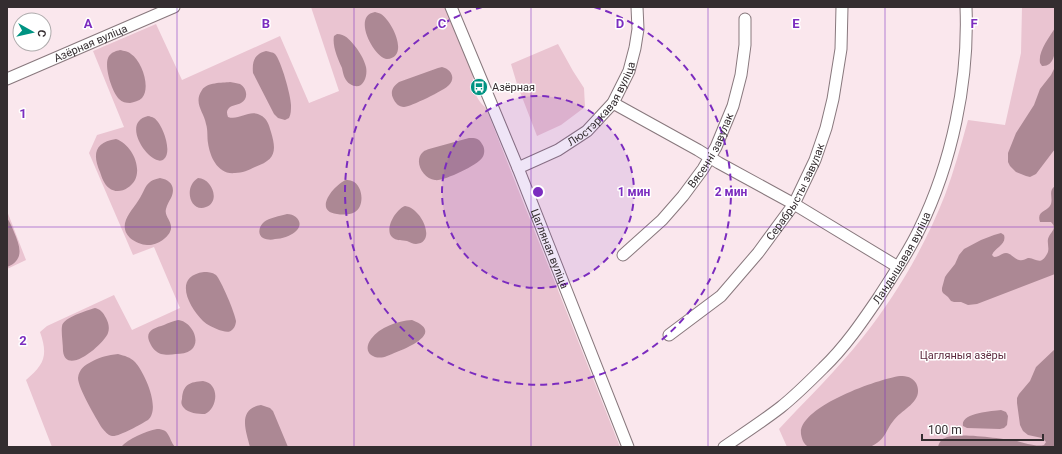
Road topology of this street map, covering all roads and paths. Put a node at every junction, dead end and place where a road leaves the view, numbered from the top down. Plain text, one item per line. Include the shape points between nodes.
1 (174, 7) edge
2 (451, 7) edge
3 (637, 7) edge
4 (842, 7) edge
5 (966, 7) edge
6 (745, 19) dead end
7 (7, 79) edge
8 (613, 103) junction
9 (710, 157) junction
10 (518, 168) junction
11 (794, 204) junction
12 (624, 255) dead end
13 (898, 267) junction
14 (669, 335) dead end
15 (628, 447) edge
16 (724, 447) edge

1 - 7 street, Азёрная вуліца
2 - 10 street, Цагляная вуліца
3 - 8 street, Люстэркавая вуліца via 638,29 635,48 629,71
4 - 11 street, Серабрысты завулак via 841,49 828,121 815,160
5 - 13 street, Ландышавая вуліца via 966,46 961,89 945,165 919,230
6 - 9 street, Вясенні завулак via 746,45 741,75 733,106
8 - 9 street
8 - 10 street, Люстэркавая вуліца via 587,131 558,150
9 - 11 street
9 - 12 street, Вясенні завулак via 683,196 662,220
10 - 15 street, Цагляная вуліца
11 - 13 street
11 - 14 street, Серабрысты завулак via 758,253 720,296
13 - 16 street, Ландышавая вуліца via 861,324 824,367 781,407

